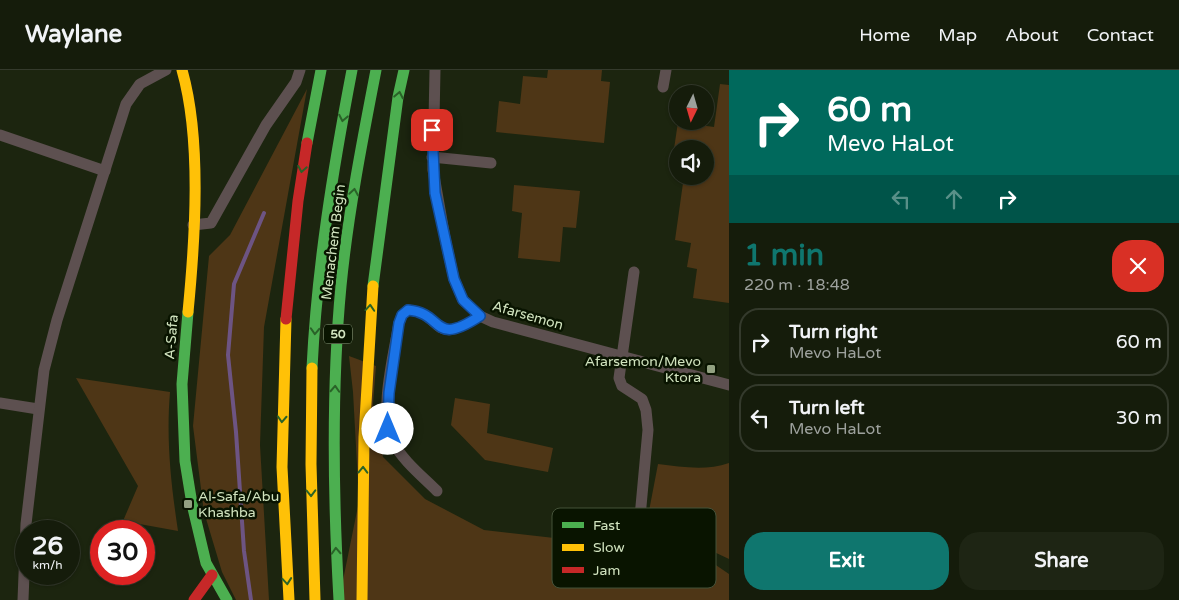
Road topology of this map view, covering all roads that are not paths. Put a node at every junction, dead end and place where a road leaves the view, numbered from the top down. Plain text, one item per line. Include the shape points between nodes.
1 (166, 70) edge
2 (182, 70) edge
3 (300, 70) edge
4 (320, 70) edge
5 (352, 70) edge
6 (376, 70) edge
7 (404, 70) edge
8 (435, 70) edge
9 (666, 70) edge
10 (663, 87) dead end
11 (0, 135) edge
12 (432, 157) junction
13 (492, 163) dead end
14 (105, 171) junction
15 (193, 225) junction
16 (634, 272) dead end
17 (480, 316) junction
18 (623, 356) junction
19 (729, 385) edge
20 (0, 403) edge
21 (38, 409) junction
22 (437, 491) dead end
23 (641, 508) edge
24 (212, 575) junction
25 (23, 600) edge
26 (194, 600) edge
27 (227, 600) edge
28 (289, 600) edge
29 (315, 600) edge
30 (339, 600) edge
31 (362, 600) edge

1 - 14 street via 140,84 131,94
2 - 15 main road, A-Safa via 194,148
3 - 15 street via 296,82 266,125 211,223
4 -> 28 main road via 299,183 288,294 281,432 282,528
5 -> 29 main road, Menachem Begin / 50 via 326,219 316,308 310,463
30 -> 6 main road, Menachem Begin / 50 via 333,482 339,318 346,242
31 -> 7 main road via 364,437 372,281
8 - 12 street, Afarsemon
9 - 10 street
11 - 14 street
12 - 13 street
12 - 17 street, Afarsemon via 435,193 454,279 463,300
14 - 21 street via 57,320
15 - 24 main road, A-Safa via 182,413 192,504 206,563
16 - 18 street
17 - 18 street, Afarsemon
17 - 22 street via 450,331 440,328 416,310 408,310 399,323 389,393 388,429 403,456
18 - 19 street, Afarsemon
18 - 23 street via 619,378 622,386 642,399 648,420
20 - 21 street
21 - 25 street via 26,524
24 - 26 main road
24 - 27 main road, A-Safa

